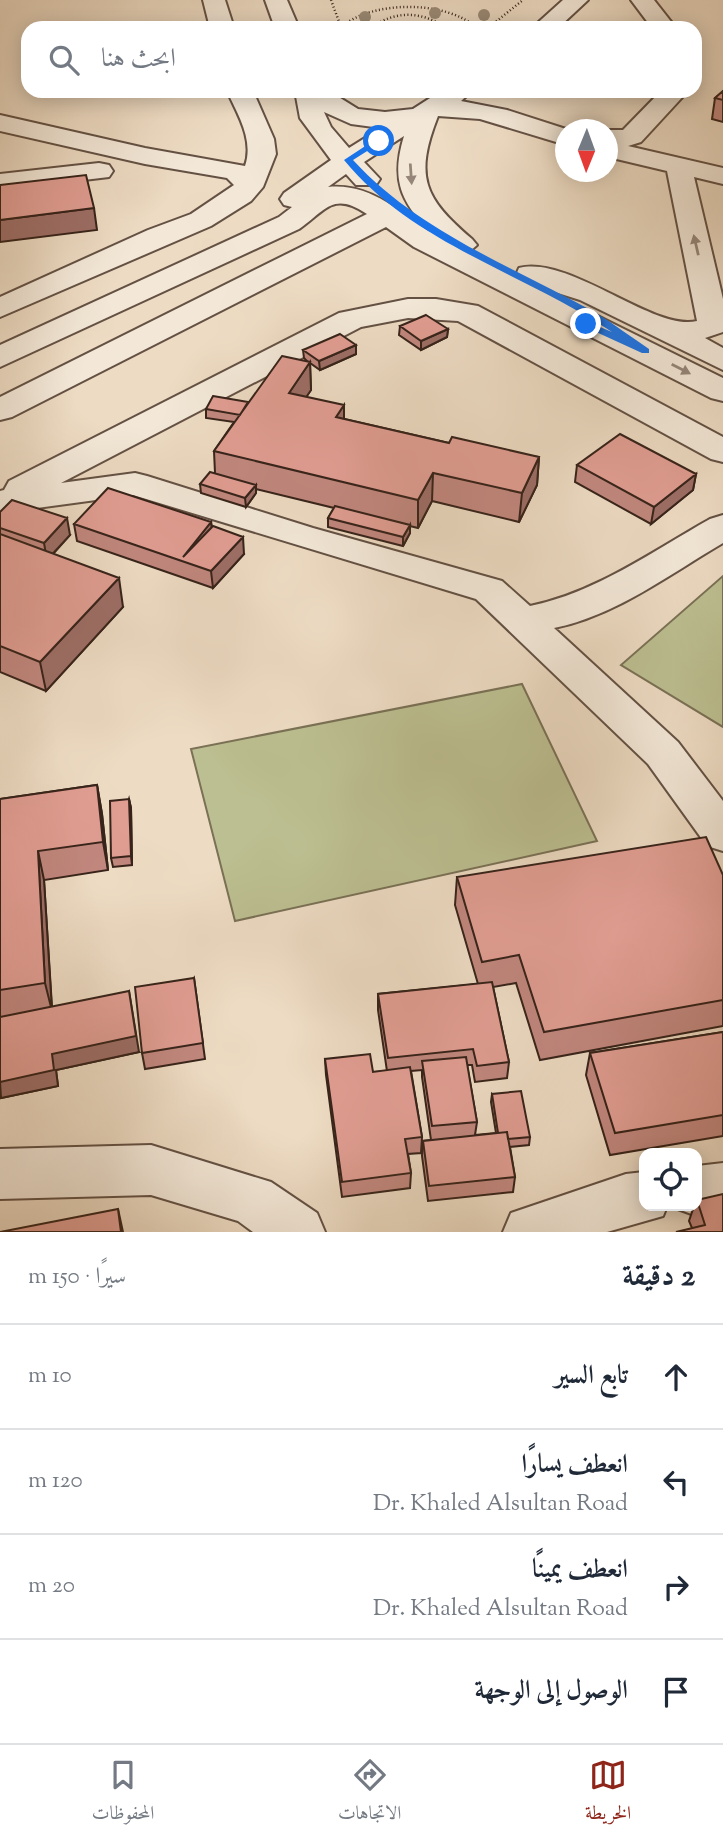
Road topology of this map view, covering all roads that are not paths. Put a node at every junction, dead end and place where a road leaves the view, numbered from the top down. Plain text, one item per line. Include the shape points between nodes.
1 (214, 0) edge
2 (276, 0) edge
3 (577, 0) edge
4 (642, 0) edge
5 (220, 21) edge
6 (284, 21) edge
7 (552, 21) edge
8 (658, 21) edge
9 (308, 98) edge
10 (322, 98) edge
11 (449, 98) edge
12 (467, 98) edge
13 (668, 98) edge
14 (243, 110) edge
15 (424, 112) junction
16 (343, 115) junction
17 (645, 122) junction
18 (0, 123) edge
19 (555, 124) edge
20 (319, 131) junction
21 (555, 134) edge
22 (618, 138) edge
23 (618, 152) edge
24 (145, 156) junction
25 (644, 159) junction
26 (348, 160) junction
27 (99, 171) dead end
28 (679, 173) junction
29 (723, 176) edge
30 (241, 179) junction
31 (0, 181) edge
32 (290, 201) junction
33 (723, 202) edge
34 (202, 209) junction
35 (387, 215) junction
36 (158, 236) junction
37 (480, 257) junction
38 (0, 308) edge
39 (650, 339) junction
40 (0, 342) edge
41 (714, 353) edge
42 (0, 357) edge
43 (723, 391) edge
44 (0, 410) edge
45 (723, 451) edge
46 (0, 501) edge
47 (723, 527) edge
48 (522, 621) junction
49 (723, 834) edge
50 (0, 1174) edge
51 (723, 1188) edge
52 (702, 1190) edge
53 (639, 1199) edge
54 (298, 1232) edge
55 (530, 1232) edge

1 - 5 street
2 - 6 street
3 - 7 street
4 - 8 street
9 - 20 street
10 - 16 street
11 - 15 street
12 - 19 street
13 - 17 street
14 - 24 street via 235,144 192,155
14 - 30 street via 261,139 263,154
15 - 16 street via 387,120
15 - 21 street via 448,107 469,110
15 - 26 street
15 -> 37 street via 411,153 411,184 427,213
16 - 20 street via 359,124 355,132 340,136
17 - 22 street via 628,138
17 - 25 street via 656,147
18 - 24 street
20 - 26 street
20 - 32 street
23 - 25 street
24 - 30 street
24 - 34 street via 193,176 205,195
25 - 28 street
25 - 29 street
26 - 32 street
26 - 37 street via 410,215
27 - 31 street
28 - 33 street
39 -> 28 street via 693,332 711,327 713,322
30 - 34 street
30 - 36 street via 218,211
32 - 40 street via 268,218
34 - 36 street
35 - 39 street via 424,241
35 - 42 street via 365,199 339,195 315,201 289,223
35 - 44 street
36 - 38 street
37 - 39 street via 591,294
39 - 41 street
39 -> 43 street
45 - 46 street via 467,313 437,307 394,308 350,320
46 - 48 street via 135,484 489,590
47 - 48 street via 578,607
48 - 49 street via 663,753
50 - 54 street via 151,1171 252,1200
51 - 52 street
53 - 55 street

